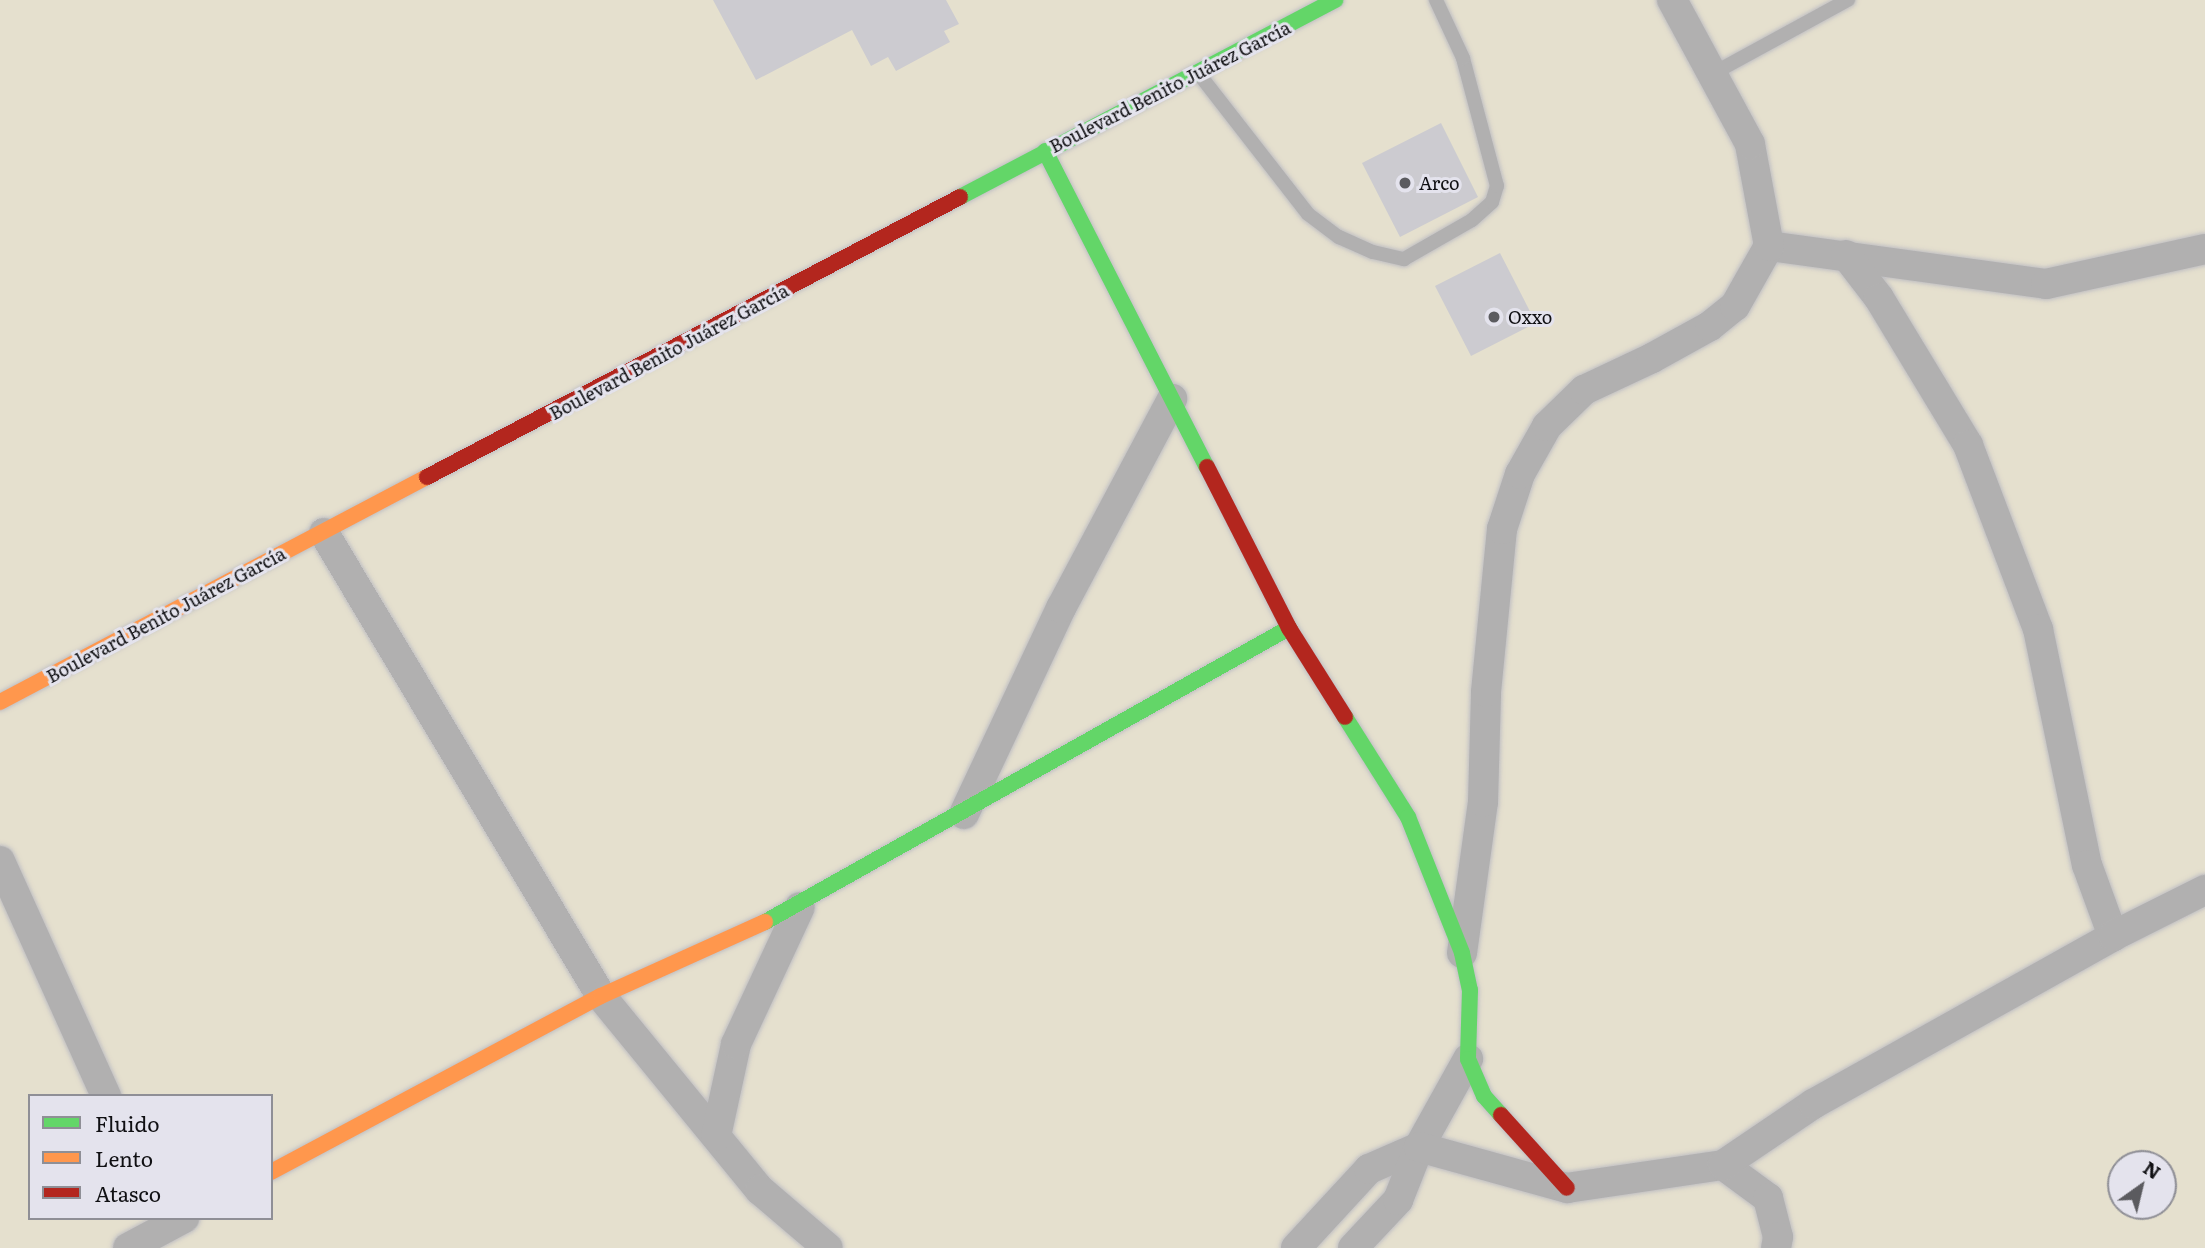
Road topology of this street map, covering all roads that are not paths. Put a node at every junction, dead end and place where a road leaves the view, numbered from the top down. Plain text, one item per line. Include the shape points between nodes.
1 (1336, 0) edge
2 (1436, 0) edge
3 (1672, 0) edge
4 (1849, 0) edge
5 (1198, 73) junction
6 (1712, 74) junction
7 (1045, 151) junction
8 (1769, 246) junction
9 (2205, 249) edge
10 (1846, 255) junction
11 (1172, 398) junction
12 (324, 533) junction
13 (1289, 628) junction
14 (0, 702) edge
15 (964, 814) junction
16 (0, 861) edge
17 (2205, 890) edge
18 (800, 907) junction
19 (2113, 936) junction
20 (1462, 953) junction
21 (601, 996) junction
22 (1468, 1059) junction
23 (105, 1094) edge
24 (716, 1136) junction
25 (1419, 1147) junction
26 (1723, 1165) junction
27 (273, 1171) edge
28 (1567, 1188) junction
29 (170, 1221) edge
30 (128, 1248) edge
31 (828, 1248) edge
32 (1296, 1248) edge
33 (1353, 1248) edge
34 (1776, 1248) edge

1 - 5 street, Boulevard Benito Juárez García
2 - 5 lane via 1463,58 1497,186 1492,202 1472,220 1404,259 1339,237 1308,214
3 - 6 street
4 - 6 lane
5 - 7 street, Boulevard Benito Juárez García
6 - 8 street via 1750,144
7 - 11 street
7 - 12 street, Boulevard Benito Juárez García
8 - 10 street
8 - 20 street via 1735,306 1675,346 1584,390 1547,426 1520,474 1502,528 1486,692 1483,802
9 - 10 street via 2046,284
10 - 19 street via 1879,298 1968,445 2038,629 2087,864
11 - 13 street
11 - 15 street via 1060,608
12 - 14 street, Boulevard Benito Juárez García
12 - 21 street
13 - 15 street
13 - 20 street via 1408,817
15 - 18 street
16 - 23 street
17 - 19 street
18 - 21 street
18 - 24 street via 736,1044
19 - 26 street via 1813,1104
20 - 22 street via 1470,990
21 - 24 street
21 - 27 street
22 - 25 street
22 - 28 street via 1484,1096
24 - 31 street via 760,1191
25 - 28 street
25 - 32 street via 1370,1169
25 - 33 street via 1398,1200
26 - 28 street
26 - 34 street via 1768,1198 1778,1237
29 - 30 street

